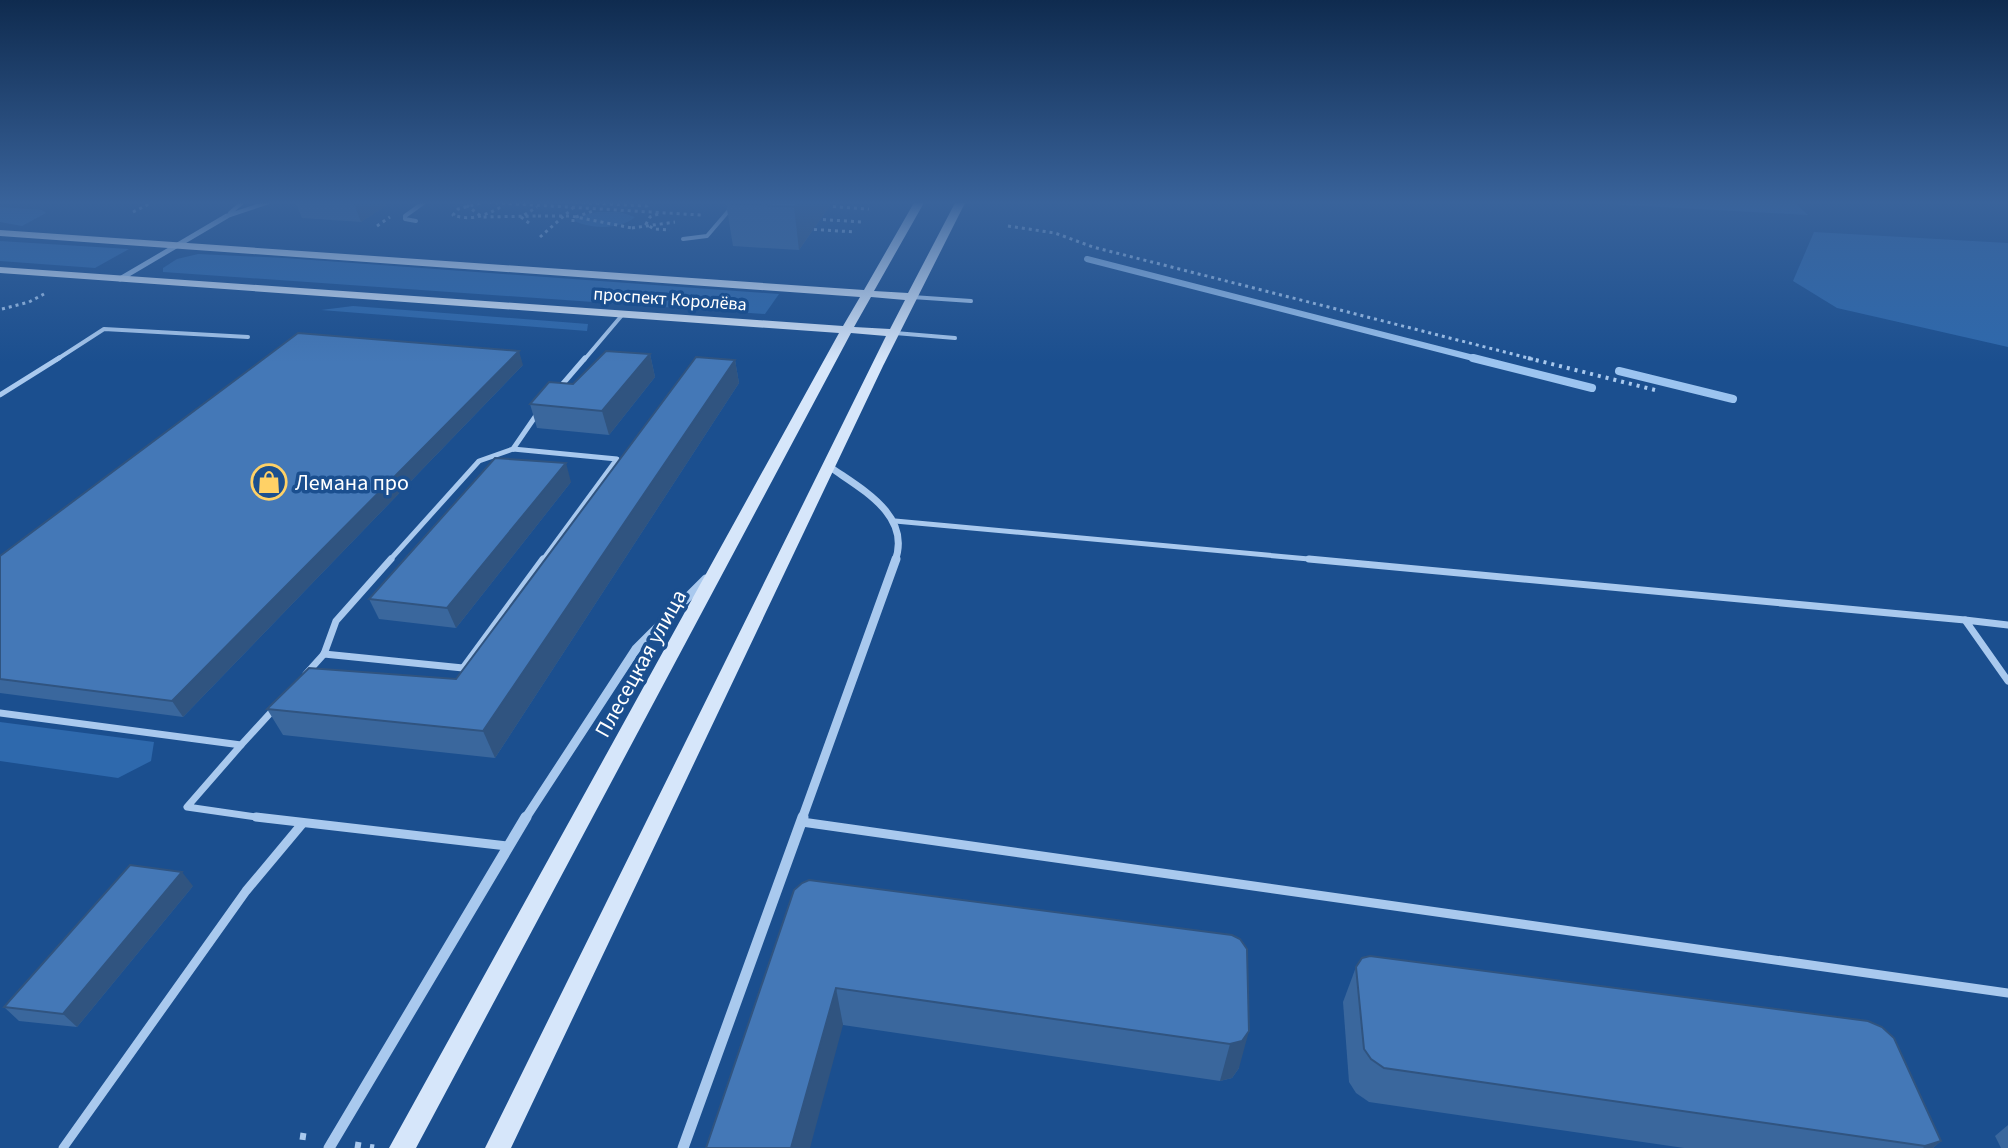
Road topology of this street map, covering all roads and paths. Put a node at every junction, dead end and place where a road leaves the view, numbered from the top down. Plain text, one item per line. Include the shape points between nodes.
1 (161, 255) edge
2 (312, 255) edge
3 (889, 255) edge
4 (934, 255) edge
5 (1123, 255) edge
6 (0, 270) edge
7 (120, 279) junction
8 (44, 294) dead end
9 (867, 294) junction
10 (912, 297) junction
11 (971, 301) dead end
12 (2, 309) edge
13 (623, 314) junction
14 (847, 329) junction
15 (895, 333) junction
16 (248, 337) dead end
17 (955, 338) dead end
18 (1655, 390) dead end
19 (554, 394) edge
20 (0, 395) edge
21 (545, 405) edge
22 (513, 449) junction
23 (830, 467) junction
24 (895, 521) junction
25 (723, 561) junction
26 (1965, 620) junction
27 (2008, 625) edge
28 (324, 654) junction
29 (2008, 681) edge
30 (294, 686) edge
31 (285, 697) edge
32 (0, 713) edge
33 (241, 745) junction
34 (802, 822) junction
35 (302, 824) junction
36 (507, 846) junction
37 (2008, 993) edge
38 (63, 1148) edge
39 (329, 1148) edge
40 (402, 1148) edge
41 (498, 1148) edge
42 (683, 1148) edge

1 - 7 street
2 - 9 main road, проспект Королёва
3 - 9 main road, Плесецкая улица
4 - 10 main road
5 - 18 path
6 - 7 main road, проспект Королёва
7 - 13 main road, проспект Королёва
8 - 12 path
9 - 10 main road, проспект Королёва
9 - 14 main road, Плесецкая улица
10 - 11 lane, проспект Королёва
10 - 15 main road
13 - 14 main road, проспект Королёва
13 - 19 lane
14 - 15 main road, проспект Королёва
14 - 25 main road, Плесецкая улица
15 - 17 lane, проспект Королёва
15 - 23 main road
16 - 20 lane via 104,329
21 - 22 lane
22 - 28 lane via 479,461 336,621
22 - 28 lane via 617,459 463,668
23 - 24 street via 880,503
23 - 41 main road
24 - 26 lane
24 - 34 street via 898,554
25 - 36 street via 636,649
25 - 40 main road, Плесецкая улица
26 - 27 lane
26 - 29 lane
28 - 30 lane
31 - 33 lane
32 - 33 lane
33 - 35 lane via 187,807
34 - 37 lane
34 - 42 street
35 - 36 lane
35 - 38 lane via 246,891
36 - 39 street

